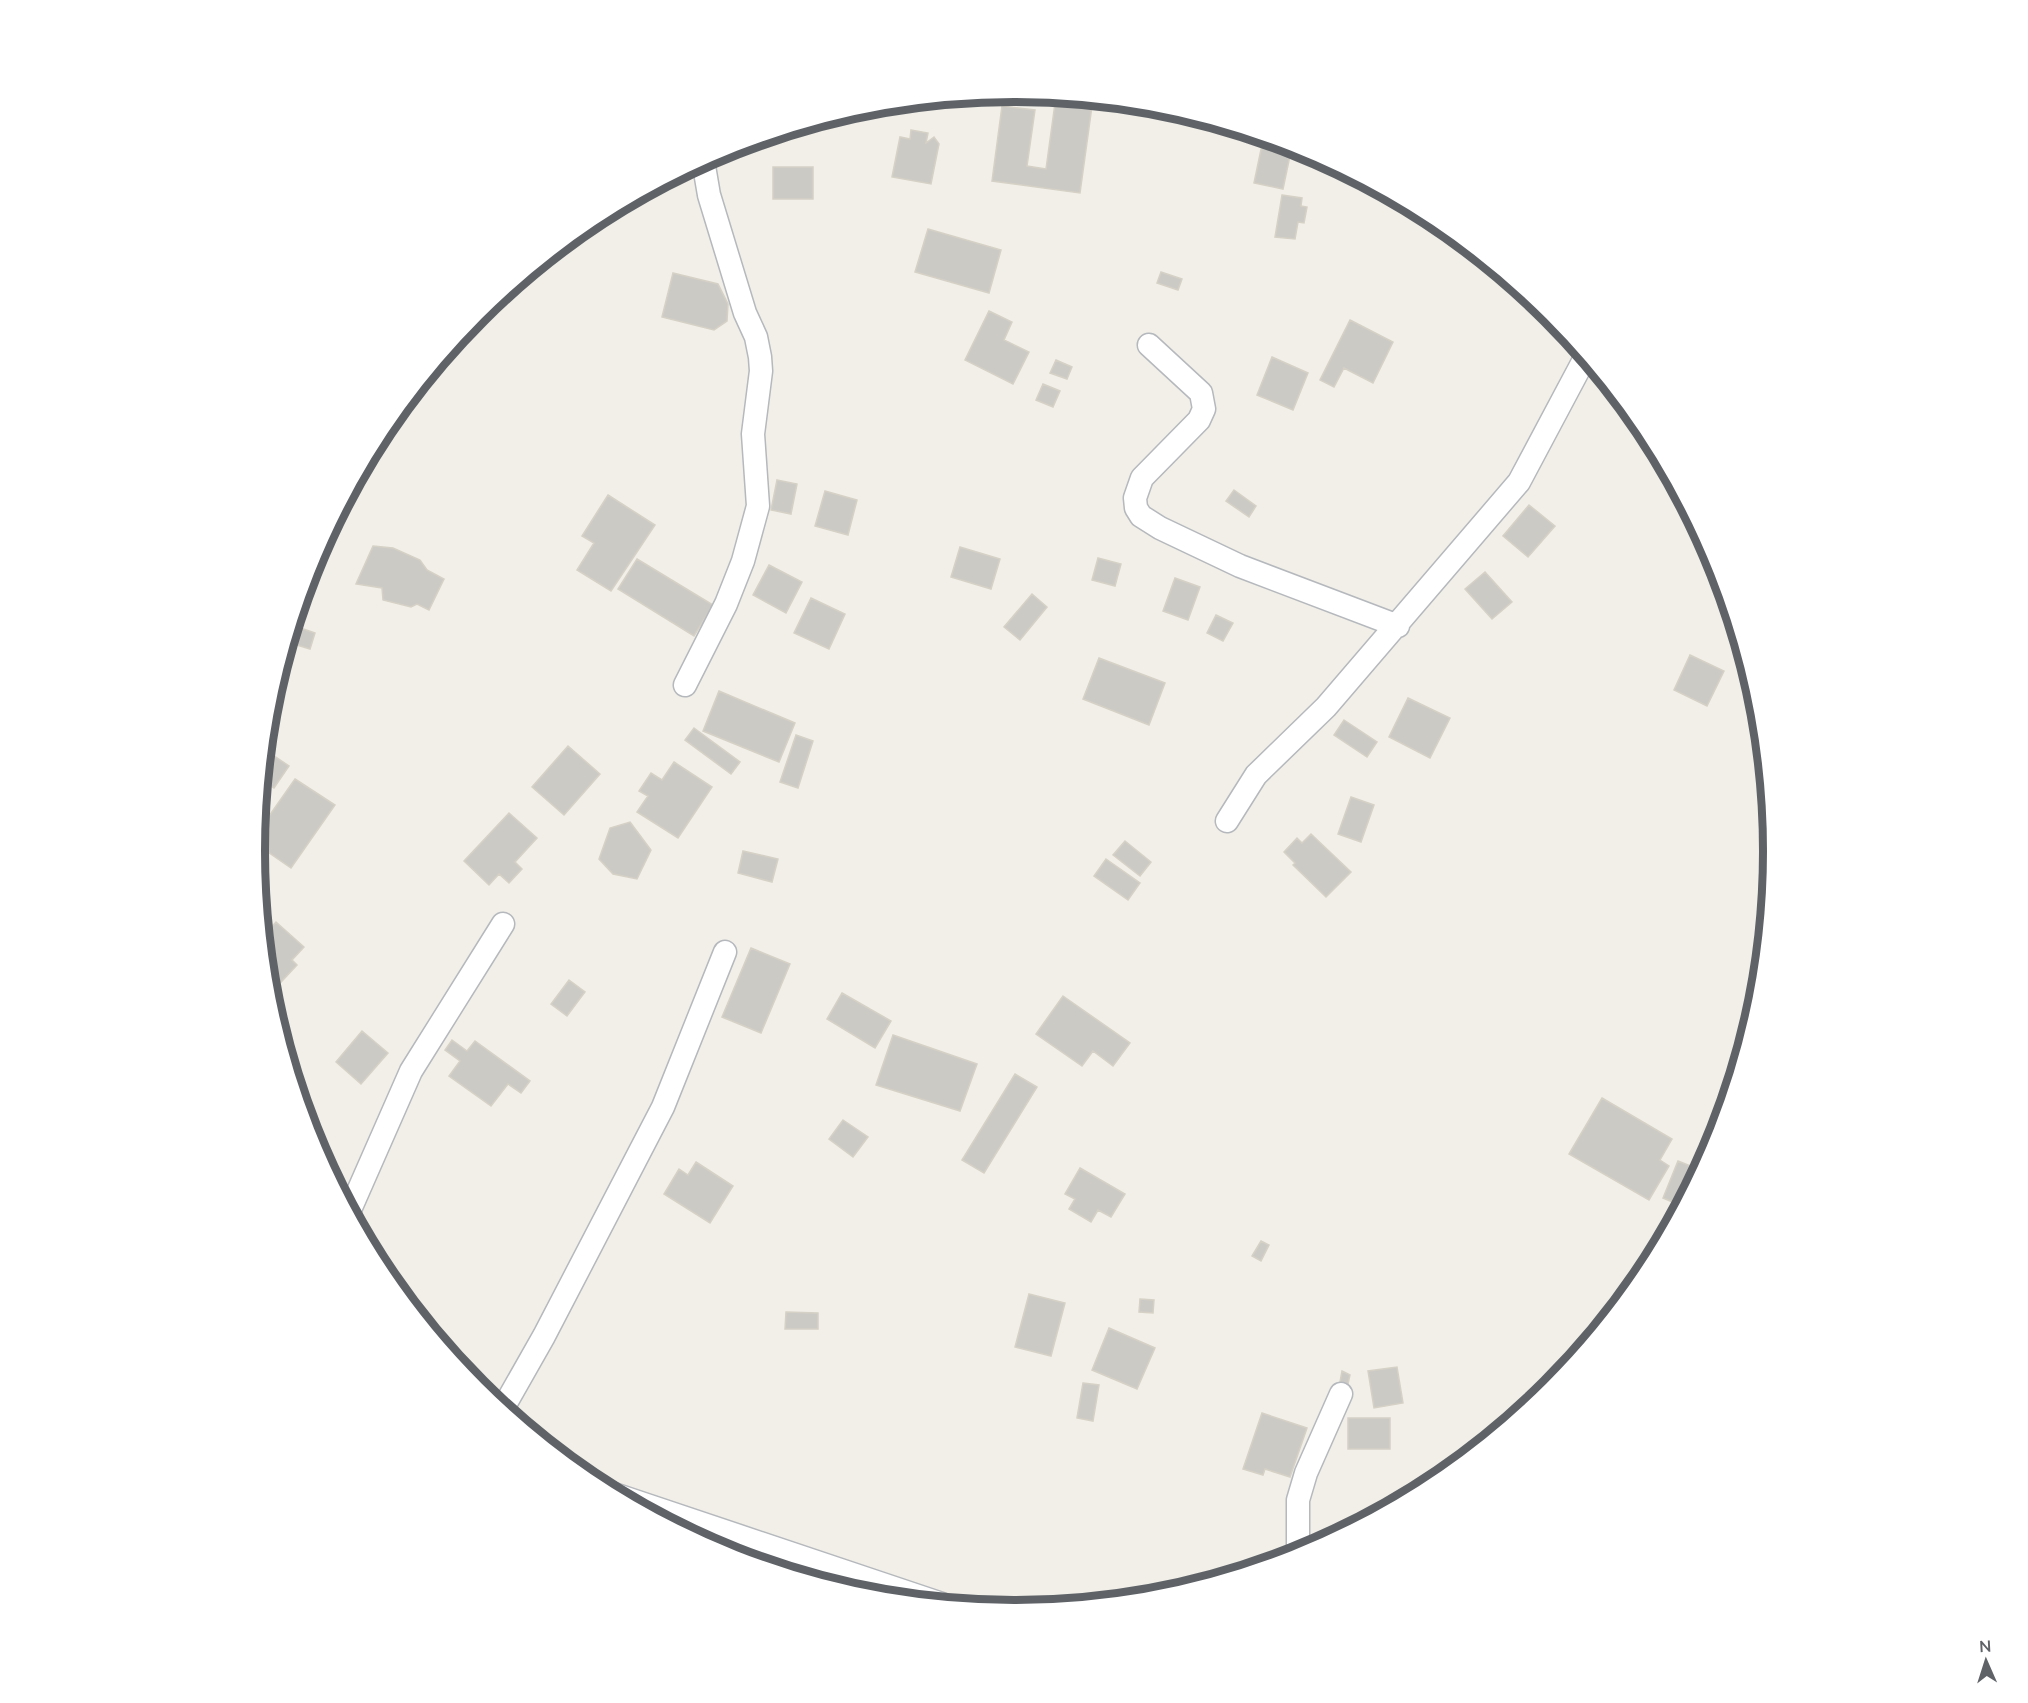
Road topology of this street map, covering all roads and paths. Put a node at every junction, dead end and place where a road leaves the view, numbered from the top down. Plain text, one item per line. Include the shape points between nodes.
1 (705, 169) edge
2 (1149, 345) dead end
3 (1583, 363) edge
4 (1398, 626) junction
5 (685, 685) dead end
6 (1227, 821) dead end
7 (503, 924) dead end
8 (725, 952) dead end
9 (353, 1203) edge
10 (1341, 1394) dead end
11 (506, 1402) edge
12 (646, 1505) edge
13 (1298, 1545) edge
14 (914, 1595) edge

1 - 5 street via 745,313 756,337 761,371 753,434 758,506 726,604
2 - 4 street via 1201,393 1204,409 1142,478 1135,498 1141,516 1232,563
3 - 4 street via 1520,482
4 - 6 street via 1326,706 1256,775
7 - 9 street via 411,1071
8 - 11 street via 663,1107
10 - 13 street via 1298,1500
12 - 14 street

